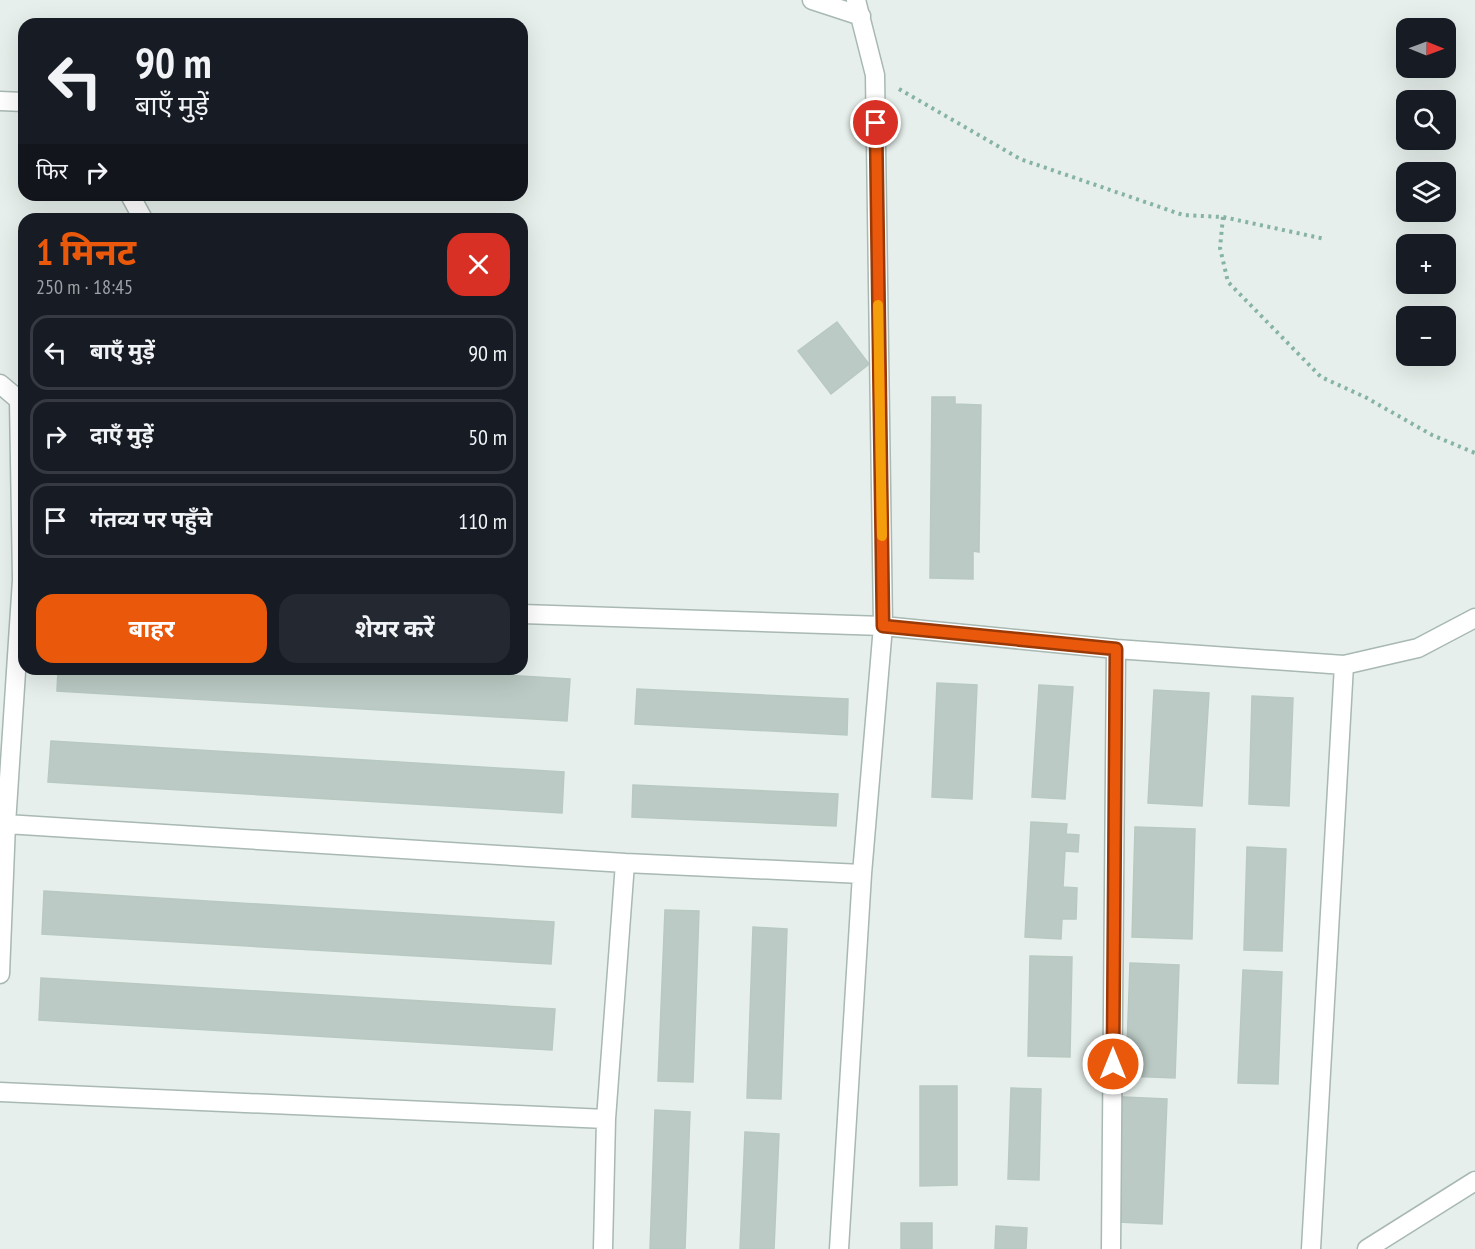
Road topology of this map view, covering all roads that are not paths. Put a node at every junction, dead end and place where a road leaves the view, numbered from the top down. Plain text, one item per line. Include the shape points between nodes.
1 (812, 0) edge
2 (858, 8) edge
3 (0, 101) edge
4 (18, 102) edge
5 (0, 384) edge
6 (18, 399) edge
7 (528, 614) edge
8 (1475, 618) edge
9 (883, 626) junction
10 (1116, 649) junction
11 (18, 652) edge
12 (1344, 665) junction
13 (6, 824) junction
14 (625, 863) junction
15 (862, 874) junction
16 (0, 974) edge
17 (0, 1092) edge
18 (606, 1119) junction
19 (1475, 1181) edge
20 (603, 1249) edge
21 (839, 1249) edge
22 (1111, 1249) edge
23 (1311, 1249) edge
24 (1367, 1249) edge

1 - 2 street
2 - 9 street via 875,75
3 - 4 street
5 - 6 street
7 - 9 street
8 - 12 street via 1418,648
9 - 10 street
9 - 15 street
10 - 12 street
10 - 22 street
11 - 13 street
12 - 23 street
13 - 14 street
13 - 16 street
14 - 15 street
14 - 18 street
15 - 21 street
17 - 18 street
18 - 20 street
19 - 24 street

